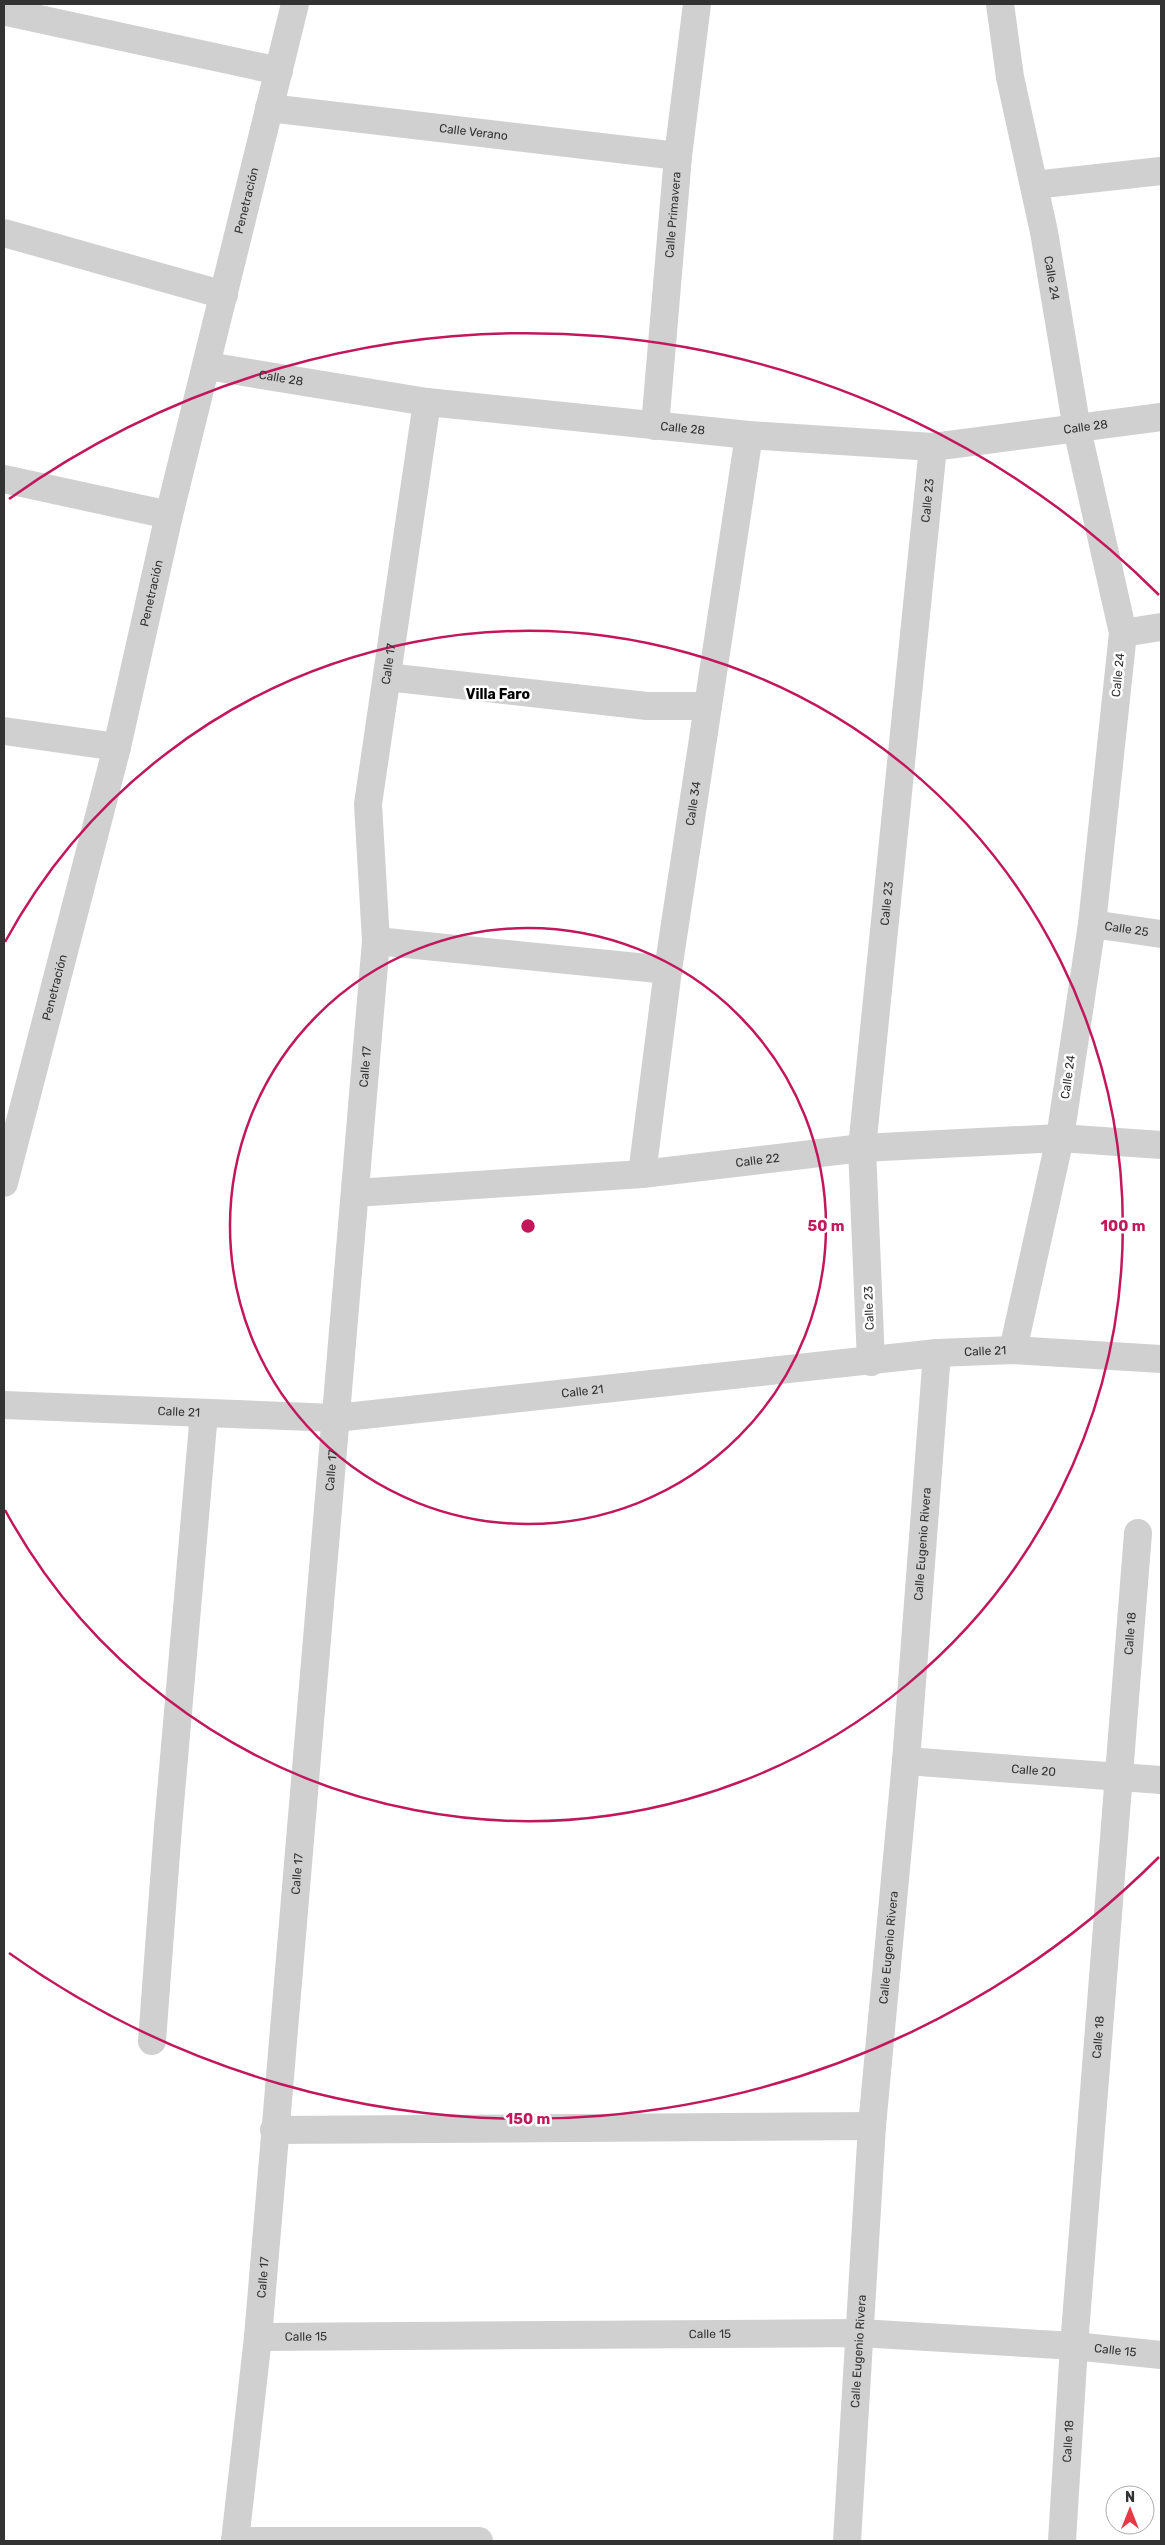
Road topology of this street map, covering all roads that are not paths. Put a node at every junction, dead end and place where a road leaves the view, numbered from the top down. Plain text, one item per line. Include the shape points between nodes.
1 (295, 4) edge
2 (697, 4) edge
3 (1000, 4) edge
4 (7, 12) dead end
5 (278, 71) junction
6 (269, 108) junction
7 (678, 156) junction
8 (1161, 171) edge
9 (1034, 185) junction
10 (4, 233) edge
11 (224, 295) junction
12 (207, 366) junction
13 (428, 402) junction
14 (1161, 417) edge
15 (655, 426) junction
16 (1077, 429) junction
17 (749, 435) junction
18 (933, 447) junction
19 (4, 478) edge
20 (168, 515) junction
21 (1161, 627) edge
22 (1122, 632) junction
23 (387, 677) junction
24 (708, 706) junction
25 (4, 731) edge
26 (117, 747) junction
27 (1092, 924) junction
28 (1161, 934) edge
29 (376, 941) junction
30 (668, 970) junction
31 (1060, 1138) junction
32 (1161, 1145) edge
33 (862, 1148) junction
34 (642, 1174) junction
35 (4, 1183) edge
36 (354, 1193) junction
37 (1013, 1350) junction
38 (936, 1353) junction
39 (1161, 1359) edge
40 (871, 1362) junction
41 (4, 1405) edge
42 (204, 1413) junction
43 (336, 1418) junction
44 (1138, 1533) dead end
45 (906, 1761) junction
46 (1118, 1777) junction
47 (1161, 1780) edge
48 (152, 2041) dead end
49 (872, 2126) junction
50 (274, 2130) junction
51 (860, 2333) junction
52 (258, 2336) junction
53 (1074, 2346) junction
54 (1161, 2355) edge
55 (235, 2541) edge
56 (479, 2541) edge
57 (847, 2541) edge
58 (1062, 2541) edge

1 - 5 street, Penetración
2 - 7 street, Calle Primavera
3 - 9 street, Calle 24 via 1010,77
4 - 5 street
5 - 6 street, Penetración
6 - 7 street, Calle Verano
6 - 11 street, Penetración
7 - 15 street, Calle Primavera
8 - 9 street
9 - 16 street, Calle 24
10 - 11 street
11 - 12 street, Penetración
12 - 13 street, Calle 28
12 - 20 street, Penetración
13 - 15 street, Calle 28
13 - 23 street, Calle 17
14 - 16 street, Calle 28
15 - 17 street, Calle 28
16 - 18 street, Calle 28
16 - 22 street, Calle 24
17 - 18 street, Calle 28
17 - 24 street, Calle 34
18 - 33 street, Calle 23
19 - 20 street
20 - 26 street, Penetración
21 - 22 street
22 - 27 street, Calle 24
23 - 24 street via 647,706
23 - 29 street, Calle 17 via 368,804
24 - 30 street, Calle 34
25 - 26 street
26 - 35 street, Penetración
27 - 28 street, Calle 25
27 - 31 street, Calle 24
29 - 30 street
29 - 36 street, Calle 17
30 - 34 street, Calle 34
31 - 32 street, Calle 22
31 - 33 street, Calle 22
31 - 37 street, Calle 24
33 - 34 street, Calle 22
33 - 40 street, Calle 23
34 - 36 street, Calle 22
36 - 43 street, Calle 17
37 - 38 street, Calle 21
37 - 39 street, Calle 21
38 - 40 street, Calle 21
38 - 45 street, Calle Eugenio Rivera
40 - 43 street, Calle 21
41 - 42 street, Calle 21
42 - 43 street, Calle 21
42 - 48 street
43 - 50 street, Calle 17
44 - 46 street, Calle 18
45 - 46 street, Calle 20
45 - 49 street, Calle Eugenio Rivera
46 - 47 street, Calle 20
46 - 53 street, Calle 18
49 - 50 street
49 - 51 street, Calle Eugenio Rivera
50 - 52 street, Calle 17
51 - 52 street, Calle 15
51 - 53 street, Calle 15
51 - 57 street, Calle Eugenio Rivera
52 - 55 street, Calle 17
53 - 54 street, Calle 15
53 - 58 street, Calle 18
55 - 56 street

